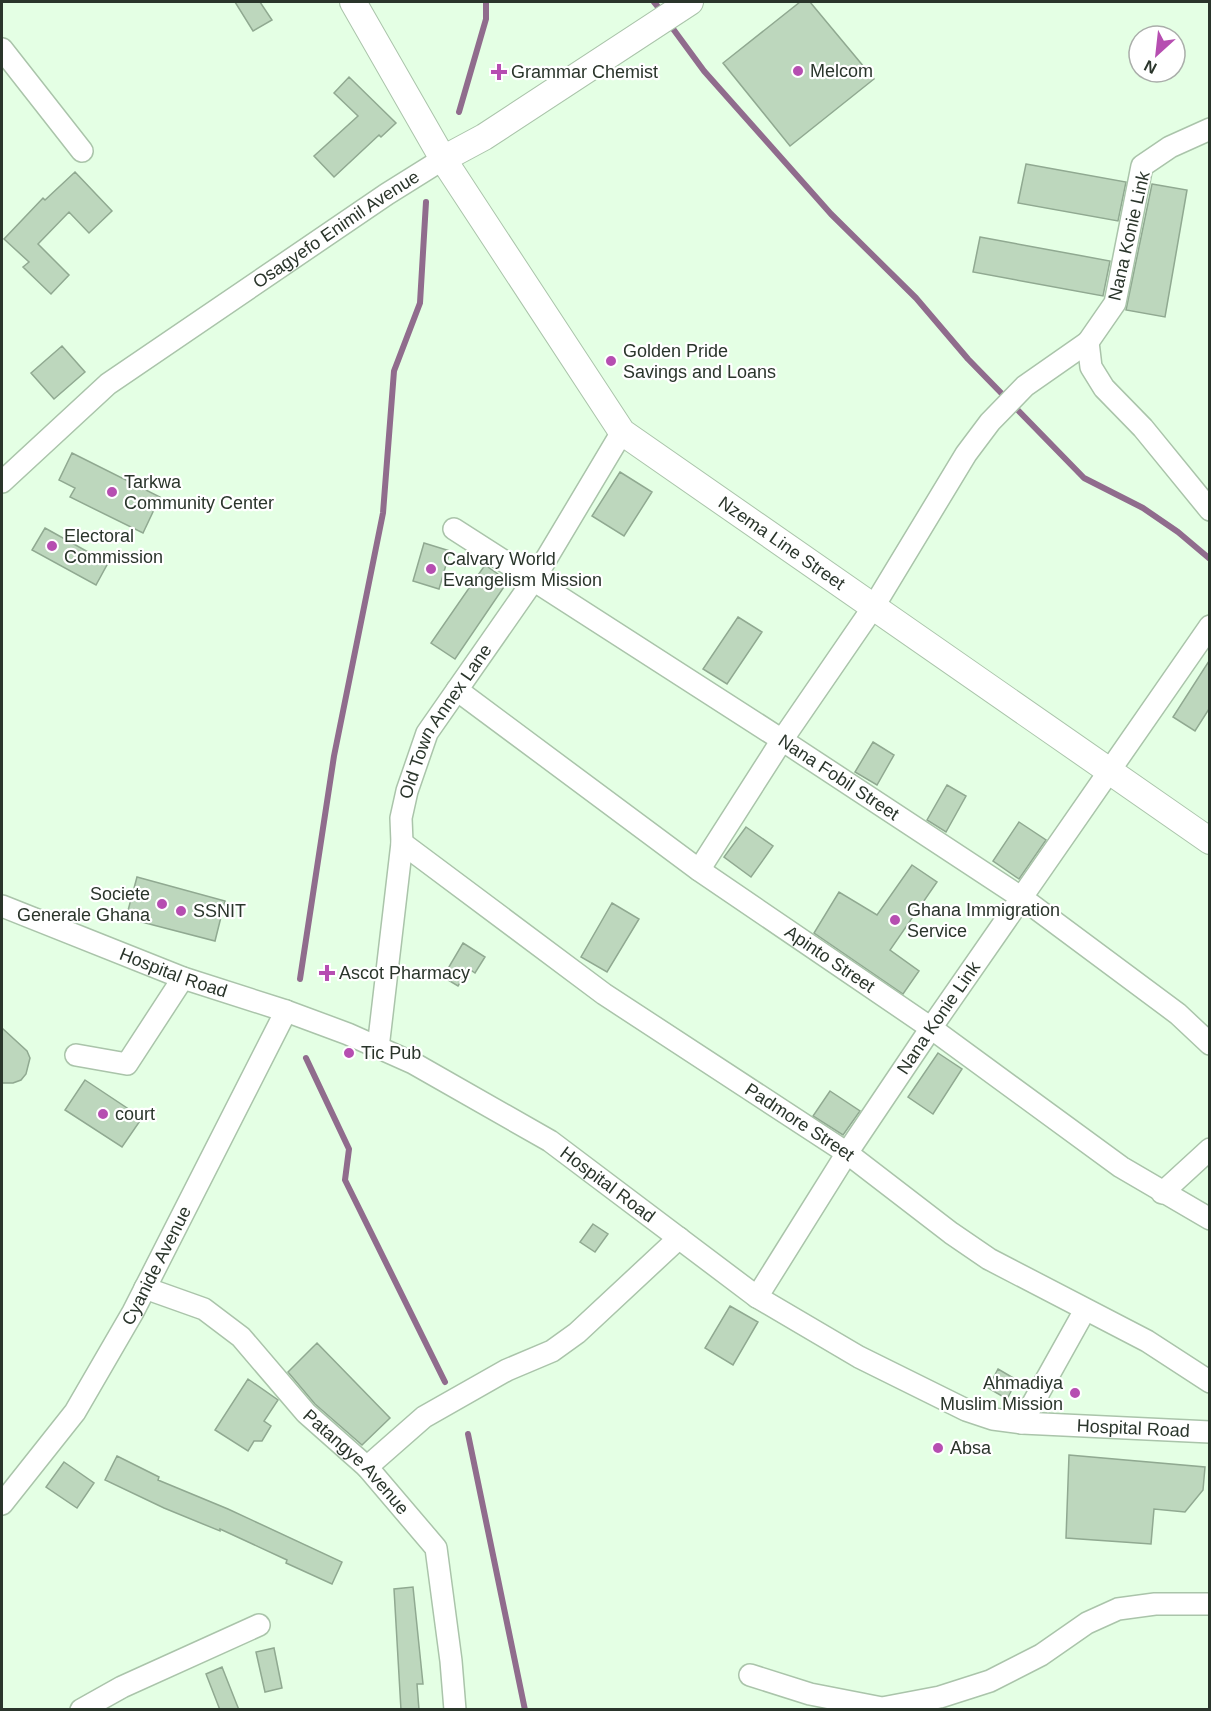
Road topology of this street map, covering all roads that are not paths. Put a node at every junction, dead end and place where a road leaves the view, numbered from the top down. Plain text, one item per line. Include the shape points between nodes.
1 (353, 2) edge
2 (690, 2) edge
3 (2, 49) edge
4 (1209, 129) edge
5 (82, 151) dead end
6 (443, 159) junction
7 (1088, 342) junction
8 (622, 432) junction
9 (2, 482) edge
10 (1209, 510) edge
11 (454, 530) dead end
12 (533, 581) junction
13 (874, 606) junction
14 (1209, 626) edge
15 (457, 690) junction
16 (782, 740) junction
17 (1109, 772) junction
18 (1209, 841) edge
19 (402, 843) junction
20 (699, 870) junction
21 (1022, 898) junction
22 (2, 906) edge
23 (183, 978) junction
24 (286, 1011) junction
25 (931, 1028) junction
26 (1209, 1044) edge
27 (378, 1048) junction
28 (76, 1054) dead end
29 (1209, 1149) edge
30 (847, 1153) junction
31 (1162, 1193) junction
32 (1209, 1219) edge
33 (679, 1238) junction
34 (145, 1288) junction
35 (757, 1296) junction
36 (1085, 1310) junction
37 (1209, 1382) edge
38 (1022, 1423) junction
39 (1209, 1432) edge
40 (367, 1467) junction
41 (2, 1504) edge
42 (1209, 1604) edge
43 (259, 1624) dead end
44 (750, 1675) dead end
45 (81, 1710) edge
46 (455, 1710) edge

1 - 6 street, Nzema Line Street
2 - 6 street, Osagyefo Enimil Avenue via 484,137
3 - 5 street
4 - 7 street, Nana Konie Link via 1170,147 1142,166 1115,303
6 - 8 street, Nzema Line Street
6 - 9 street, Osagyefo Enimil Avenue via 108,384
7 - 10 street via 1091,367 1104,388 1143,428
7 - 13 street via 1025,386 990,422 966,454
8 - 12 street, Old Town Annex Lane
8 - 13 street, Nzema Line Street
11 - 12 street, Nana Fobil Street
12 - 15 street, Old Town Annex Lane
12 - 16 street, Nana Fobil Street
13 - 16 street
13 - 17 street, Nzema Line Street
14 - 17 street, Nana Konie Link
15 - 19 street, Old Town Annex Lane via 427,733 416,762 401,818
15 - 20 street, Apinto Street
16 - 20 street
16 - 21 street, Nana Fobil Street
17 - 18 street, Nzema Line Street
17 - 21 street, Nana Konie Link
19 - 27 street, Old Town Annex Lane
19 - 30 street, Padmore Street via 604,994
20 - 25 street, Apinto Street
21 - 25 street, Nana Konie Link
21 - 26 street, Nana Fobil Street via 1178,1014
22 - 23 street, Hospital Road
23 - 24 street, Hospital Road
23 - 28 street via 127,1064
24 - 27 street, Hospital Road
24 - 34 street, Cyanide Avenue
25 - 30 street, Nana Konie Link
25 - 31 street, Apinto Street
27 - 33 street, Hospital Road via 413,1063 550,1141
29 - 31 street
30 - 35 street, Nana Konie Link
30 - 36 street, Padmore Street via 989,1259
31 - 32 street, Apinto Street
33 - 35 street, Hospital Road
33 - 40 street via 561,1345 424,1417
34 - 40 street, Patangye Avenue via 204,1309 241,1337 306,1413
34 - 41 street, Cyanide Avenue via 75,1412
35 - 38 street, Hospital Road via 859,1357 966,1410
36 - 37 street, Padmore Street via 1147,1341
36 - 38 street
38 - 39 street, Hospital Road
40 - 46 street, Patangye Avenue via 436,1548
42 - 44 street via 1118,1609 990,1681 940,1697 882,1708 810,1694
43 - 45 street

